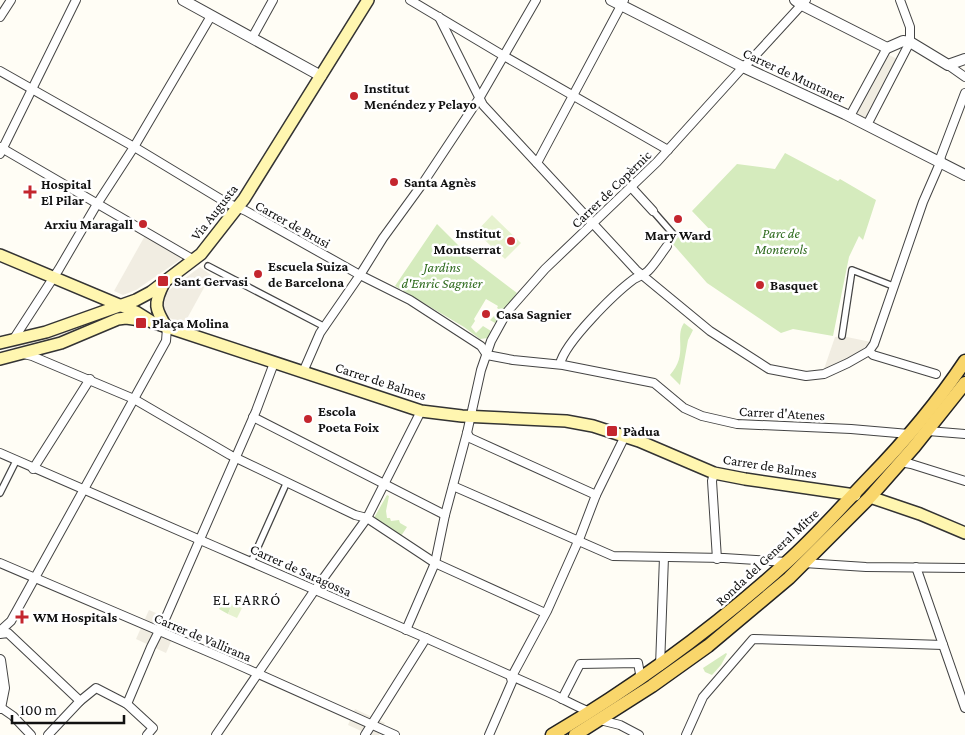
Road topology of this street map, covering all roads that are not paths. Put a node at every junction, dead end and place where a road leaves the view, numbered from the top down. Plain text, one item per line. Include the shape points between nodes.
1 (76, 0) edge
2 (183, 0) edge
3 (273, 0) edge
4 (368, 0) edge
5 (410, 0) edge
6 (536, 0) edge
7 (900, 0) edge
8 (7, 1) edge
9 (619, 2) edge
10 (801, 2) edge
11 (211, 16) junction
12 (0, 17) edge
13 (439, 17) junction
14 (252, 38) junction
15 (910, 42) junction
16 (887, 48) junction
17 (504, 56) junction
18 (965, 59) edge
19 (948, 65) junction
20 (742, 67) junction
21 (0, 71) edge
22 (321, 76) junction
23 (965, 77) edge
24 (32, 90) junction
25 (965, 93) edge
26 (573, 94) junction
27 (480, 96) junction
28 (850, 116) junction
29 (866, 125) junction
30 (134, 147) junction
31 (1, 150) edge
32 (668, 150) junction
33 (537, 163) junction
34 (940, 163) junction
35 (965, 175) edge
36 (631, 187) junction
37 (97, 204) junction
38 (238, 208) junction
39 (653, 212) joint
40 (594, 223) junction
41 (674, 235) dead end
42 (667, 246) dead end
43 (0, 254) edge
44 (194, 260) junction
45 (208, 266) dead end
46 (360, 275) junction
47 (642, 275) junction
48 (53, 278) junction
49 (165, 282) junction
50 (893, 286) junction
51 (120, 306) junction
52 (150, 322) junction
53 (325, 326) junction
54 (167, 328) junction
55 (842, 336) dead end
56 (869, 351) junction
57 (3, 352) edge
58 (19, 354) junction
59 (487, 354) junction
60 (965, 361) edge
61 (274, 363) junction
62 (560, 364) junction
63 (303, 372) junction
64 (936, 374) dead end
65 (90, 379) junction
66 (965, 384) edge
67 (134, 399) junction
68 (421, 411) junction
69 (470, 416) junction
70 (254, 417) junction
71 (928, 431) junction
72 (467, 433) junction
73 (909, 434) junction
74 (965, 434) edge
75 (625, 436) junction
76 (0, 454) edge
77 (236, 457) junction
78 (900, 462) junction
79 (15, 463) dead end
80 (33, 469) junction
81 (714, 473) junction
82 (965, 480) edge
83 (286, 484) dead end
84 (385, 484) junction
85 (453, 486) junction
86 (83, 490) junction
87 (0, 493) edge
88 (854, 494) junction
89 (596, 495) junction
90 (870, 497) junction
91 (445, 515) junction
92 (367, 518) junction
93 (965, 533) edge
94 (200, 539) junction
95 (578, 541) junction
96 (664, 557) junction
97 (717, 559) junction
98 (252, 560) dead end
99 (787, 562) junction
100 (0, 563) edge
101 (435, 563) junction
102 (804, 563) junction
103 (916, 567) junction
104 (965, 568) edge
105 (35, 578) junction
106 (315, 590) junction
107 (545, 613) junction
108 (406, 630) junction
109 (158, 632) junction
110 (0, 633) edge
111 (426, 638) junction
112 (943, 645) junction
113 (0, 660) edge
114 (660, 666) junction
115 (258, 674) junction
116 (511, 678) junction
117 (641, 679) junction
118 (562, 699) junction
119 (80, 701) junction
120 (127, 704) junction
121 (0, 707) edge
122 (965, 708) edge
123 (595, 716) junction
124 (371, 724) junction
125 (585, 732) edge
126 (31, 735) edge
127 (48, 735) edge
128 (147, 735) edge
129 (216, 735) edge
130 (365, 735) edge
131 (395, 735) edge
132 (489, 735) edge
133 (552, 735) edge
134 (575, 735) edge
135 (639, 735) edge
136 (686, 735) edge

1 - 24 street
2 - 11 street
3 - 14 street
4 - 22 main road, Via Augusta
5 - 13 street
6 - 17 street
7 - 15 street via 910,27
8 - 12 street
9 - 20 street, Carrer de Muntaner
9 - 26 street
10 - 16 street
10 - 20 street, Carrer de Copèrnic
11 - 14 street
11 - 30 street
13 - 17 street
13 - 27 street
14 - 22 street
15 - 16 street via 903,41
15 - 19 street
15 - 29 street
16 - 28 street
17 - 26 street
17 - 27 street
18 - 19 street
19 - 23 street
20 - 28 street, Carrer de Muntaner
20 - 32 street, Carrer de Copèrnic
21 - 24 street, Carrer de Brusi
22 - 38 main road, Via Augusta
24 - 30 street, Carrer de Brusi
24 - 31 street
25 - 34 street
26 - 32 street
26 - 33 street
27 - 33 street via 483,105
27 - 46 street
28 - 29 street, Carrer de Muntaner
29 - 34 street, Carrer de Muntaner
30 - 37 street
30 - 38 street, Carrer de Brusi
31 - 37 street
32 - 36 street, Carrer de Copèrnic
33 - 40 street
34 - 35 street, Carrer de Muntaner
34 - 50 street
36 - 39 street
36 - 40 street, Carrer de Copèrnic
37 - 44 street
37 - 48 street
38 - 44 main road, Via Augusta
38 - 46 street, Carrer de Brusi
39 - 41 street
40 - 47 street
40 - 59 street, Carrer de Copèrnic via 545,269 507,312
42 - 47 street
43 - 48 main road, Carrer de Balmes
44 - 49 main road, Via Augusta
45 - 53 street
46 - 53 street
46 - 59 street, Carrer de Brusi via 424,308 481,346
47 - 56 street via 710,331 769,369 806,376 824,374
47 - 62 street via 590,320
48 - 51 main road, Carrer de Balmes
48 - 57 street
49 - 51 main road, Via Augusta
49 - 54 main road via 156,304
50 - 55 street via 852,270
50 - 56 street
51 - 52 main road, Carrer de Balmes via 143,315
51 - 57 main road, Via Augusta via 46,332
52 - 54 main road, Carrer de Balmes
52 - 58 main road via 118,319 61,343
53 - 63 street
54 - 61 main road, Carrer de Balmes
54 - 67 street via 166,341
56 - 64 street
57 - 58 main road
58 - 65 street
59 - 62 street, Carrer d'Atenes
59 - 69 street, Carrer de Copèrnic
60 - 73 main road, Ronda del General Mitre
61 - 63 main road, Carrer de Balmes
61 - 70 street
62 - 73 street, Carrer d'Atenes via 649,382 684,408 736,424
63 - 68 main road, Carrer de Balmes
65 - 67 street
65 - 80 street
66 - 71 main road, Ronda del General Mitre
67 - 77 street
67 - 86 street
68 - 69 main road, Carrer de Balmes
68 - 84 street
69 - 72 street, Carrer de Copèrnic
69 - 75 main road, Carrer de Balmes via 566,421
70 - 77 street
70 - 84 street
71 - 74 street
71 - 78 main road, Ronda del General Mitre
72 - 85 street, Carrer de Copèrnic
72 - 89 street via 470,438
73 - 88 main road, Ronda del General Mitre
75 - 81 main road, Carrer de Balmes
75 - 89 street
76 - 80 street, Carrer de Saragossa
77 - 92 street
77 - 94 street
78 - 82 street
78 - 90 main road, Ronda del General Mitre
79 - 87 street
80 - 86 street, Carrer de Saragossa
81 - 88 main road, Carrer de Balmes
81 - 97 street
83 - 98 street
84 - 91 street
84 - 92 street
85 - 91 street, Carrer de Copèrnic
85 - 95 street
86 - 94 street, Carrer de Saragossa
86 - 105 street
88 - 90 main road
88 - 99 main road, Ronda del General Mitre
89 - 95 street
90 - 93 main road
90 - 102 main road, Ronda del General Mitre
91 - 101 street, Carrer de Copèrnic
92 - 101 street
92 - 106 street
94 - 106 street, Carrer de Saragossa
94 - 109 street
95 - 96 street via 613,556
95 - 107 street
96 - 97 street
96 - 114 street
97 - 99 street
99 - 102 main road
99 - 114 main road, Ronda del General Mitre via 726,616
100 - 105 street, Carrer de Vallirana
101 - 107 street
101 - 108 street, Carrer de Copèrnic
102 - 103 street
102 - 123 main road, Ronda del General Mitre via 708,646 652,686
103 - 104 street
103 - 112 street
105 - 109 street, Carrer de Vallirana
105 - 110 street via 11,621
106 - 108 street, Carrer de Saragossa
106 - 115 street
107 - 116 street
108 - 111 street, Carrer de Saragossa
109 - 115 street, Carrer de Vallirana
109 - 120 street
110 - 119 street via 8,633
111 - 116 street, Carrer de Saragossa
111 - 124 street
112 - 122 street
112 - 136 street via 753,639 703,697
113 - 121 street via 4,688
114 - 117 main road, Ronda del General Mitre
115 - 124 street, Carrer de Vallirana
115 - 129 street
116 - 118 street, Carrer de Saragossa
116 - 132 street
117 - 118 street via 638,663 580,664
117 - 123 main road, Ronda del General Mitre
118 - 123 street, Carrer de Saragossa
119 - 120 street via 96,688
119 - 127 street
120 - 128 street via 153,728
121 - 126 street
123 - 125 main road, Ronda del General Mitre
123 - 133 main road, Ronda del General Mitre
123 - 135 street, Carrer de Saragossa
124 - 130 street
124 - 131 street, Carrer de Vallirana
125 - 134 main road, Ronda del General Mitre

